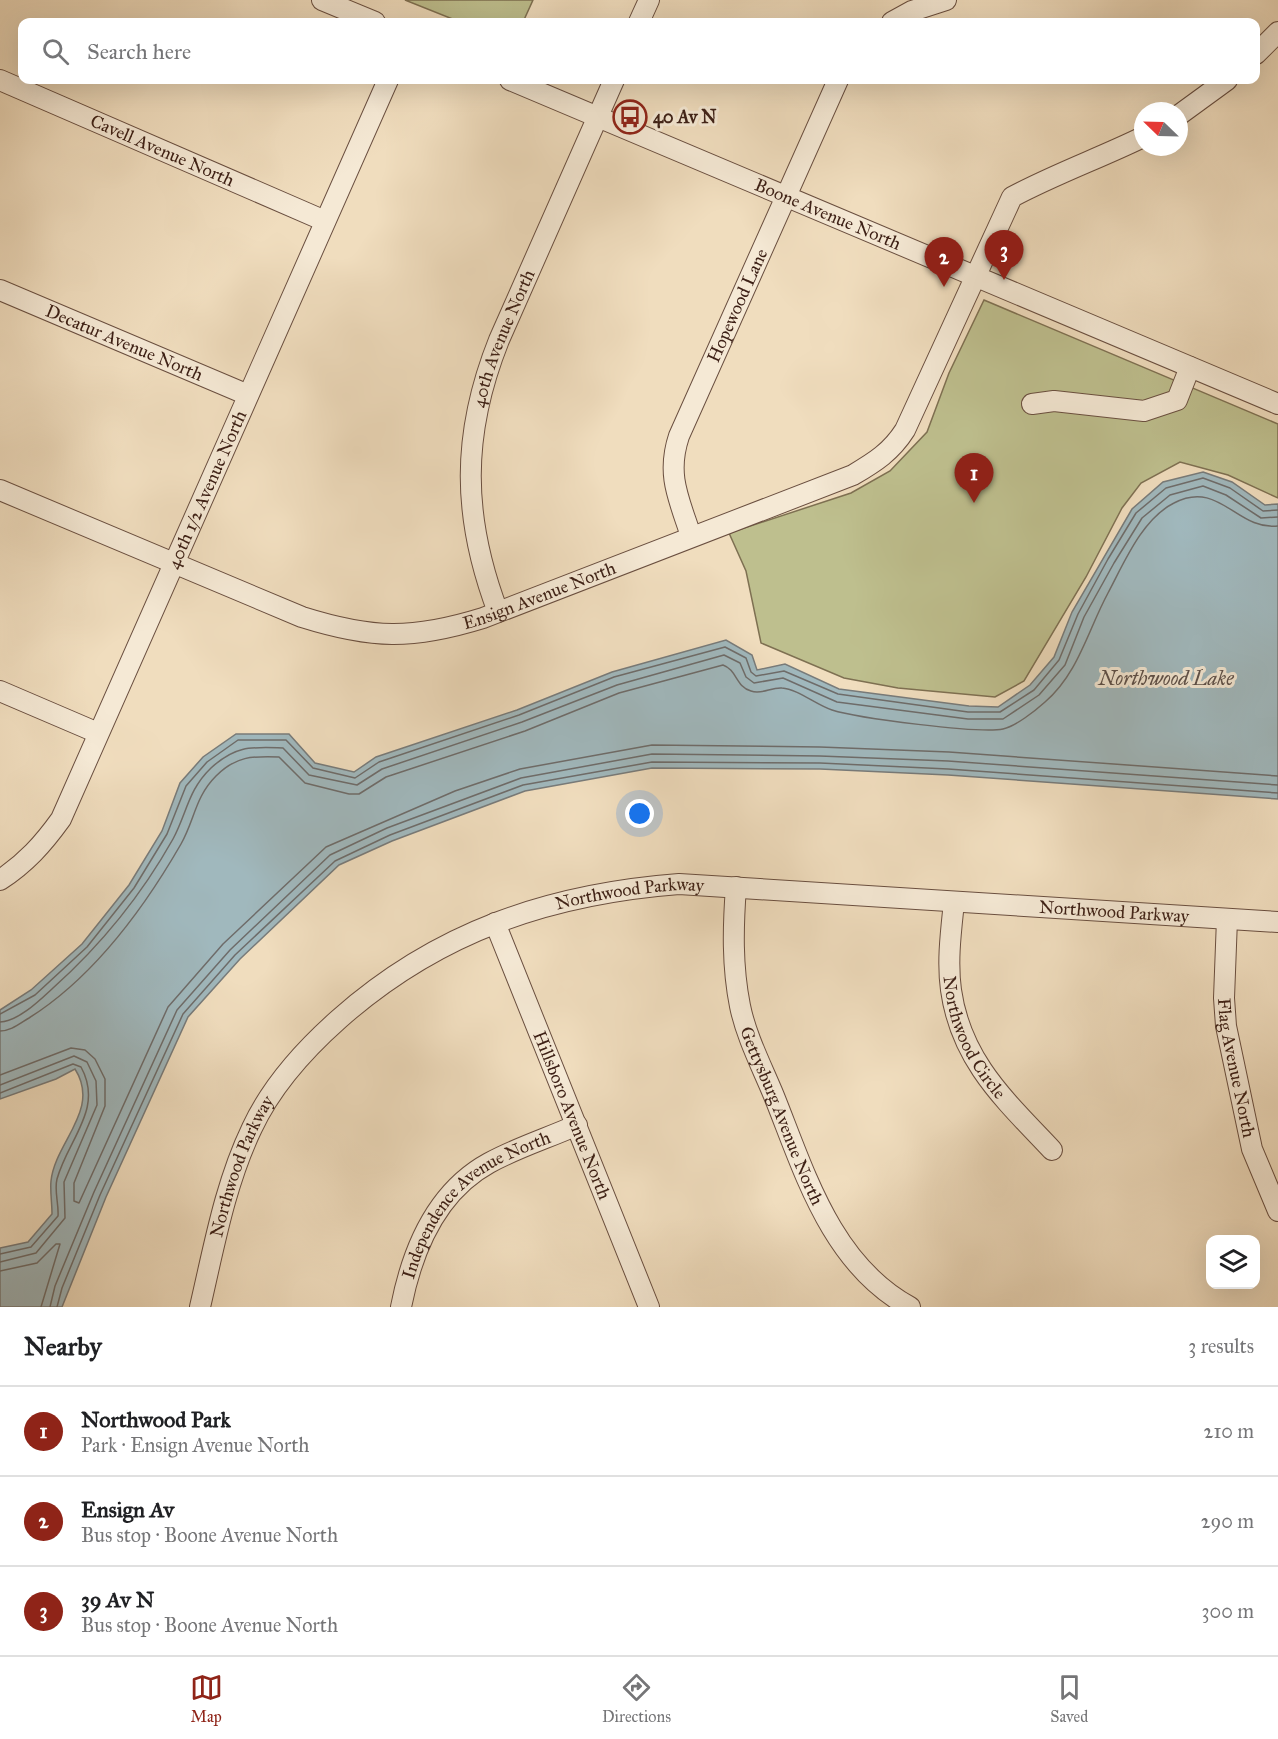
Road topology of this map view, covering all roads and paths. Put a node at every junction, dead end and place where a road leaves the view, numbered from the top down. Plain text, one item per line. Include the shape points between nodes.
1 (322, 0) edge
2 (649, 0) edge
3 (946, 0) edge
4 (365, 18) edge
5 (641, 18) edge
6 (899, 18) edge
7 (1278, 32) edge
8 (1260, 50) edge
9 (0, 81) edge
10 (386, 84) edge
11 (520, 84) edge
12 (612, 84) edge
13 (836, 84) edge
14 (1222, 84) edge
15 (1188, 108) edge
16 (598, 117) junction
17 (1134, 142) edge
18 (786, 196) junction
19 (326, 221) junction
20 (974, 276) junction
21 (0, 290) edge
22 (1190, 367) junction
23 (248, 395) junction
24 (1277, 403) edge
25 (1032, 404) dead end
26 (0, 490) edge
27 (691, 536) junction
28 (173, 563) junction
29 (498, 612) junction
30 (0, 691) edge
31 (98, 733) junction
32 (0, 880) edge
33 (736, 887) junction
34 (954, 902) junction
35 (1227, 919) junction
36 (495, 922) junction
37 (1278, 922) edge
38 (577, 1125) junction
39 (1052, 1150) dead end
40 (1278, 1211) edge
41 (200, 1307) edge
42 (400, 1307) edge
43 (649, 1307) edge
44 (910, 1307) edge

1 - 4 street
2 - 5 street
3 - 6 street
7 - 8 street
9 - 19 street, Cavell Avenue North
10 - 19 street, 40th 1/2 Avenue North
11 - 16 street, Boone Avenue North
12 - 16 street, 40th Avenue North
13 - 18 street, Hopewood Lane
14 - 15 street
16 - 18 street, Boone Avenue North
16 - 29 street, 40th Avenue North via 498,340 474,421 470,508 478,550
17 - 20 street, Ensign Avenue North via 1012,197
18 - 20 street, Boone Avenue North
18 - 27 street, Hopewood Lane via 673,455 672,477
19 - 23 street, 40th 1/2 Avenue North
20 - 22 street, Boone Avenue North
20 - 27 street, Ensign Avenue North via 893,448 853,475
21 - 23 street, Decatur Avenue North
22 - 24 street, Boone Avenue North
22 - 25 street via 1177,400 1144,411 1054,401
23 - 28 street, 40th 1/2 Avenue North
26 - 28 street, Ensign Avenue North
27 - 29 street, Ensign Avenue North
28 - 29 street, Ensign Avenue North via 302,617 374,635 412,635 448,629
28 - 31 street, 40th 1/2 Avenue North
30 - 31 street
31 - 32 street, 40th 1/2 Avenue North via 61,819 23,865
33 - 34 street, Northwood Parkway
33 - 36 street, Northwood Parkway via 679,884 623,888 567,899
33 - 44 street, Gettysburg Avenue North via 732,947 740,1008 813,1194 850,1256
34 - 35 street, Northwood Parkway
34 - 39 street, Northwood Circle via 949,958 951,988 966,1045 999,1094
35 - 37 street, Northwood Parkway
35 - 40 street, Flag Avenue North via 1224,999 1228,1037 1252,1149
36 - 38 street, Hillsboro Avenue North
36 - 41 street, Northwood Parkway via 461,936 402,970 365,996 295,1062 272,1093 236,1164
38 - 42 street, Independence Avenue North via 489,1163 450,1194 424,1233
38 - 43 street, Hillsboro Avenue North

